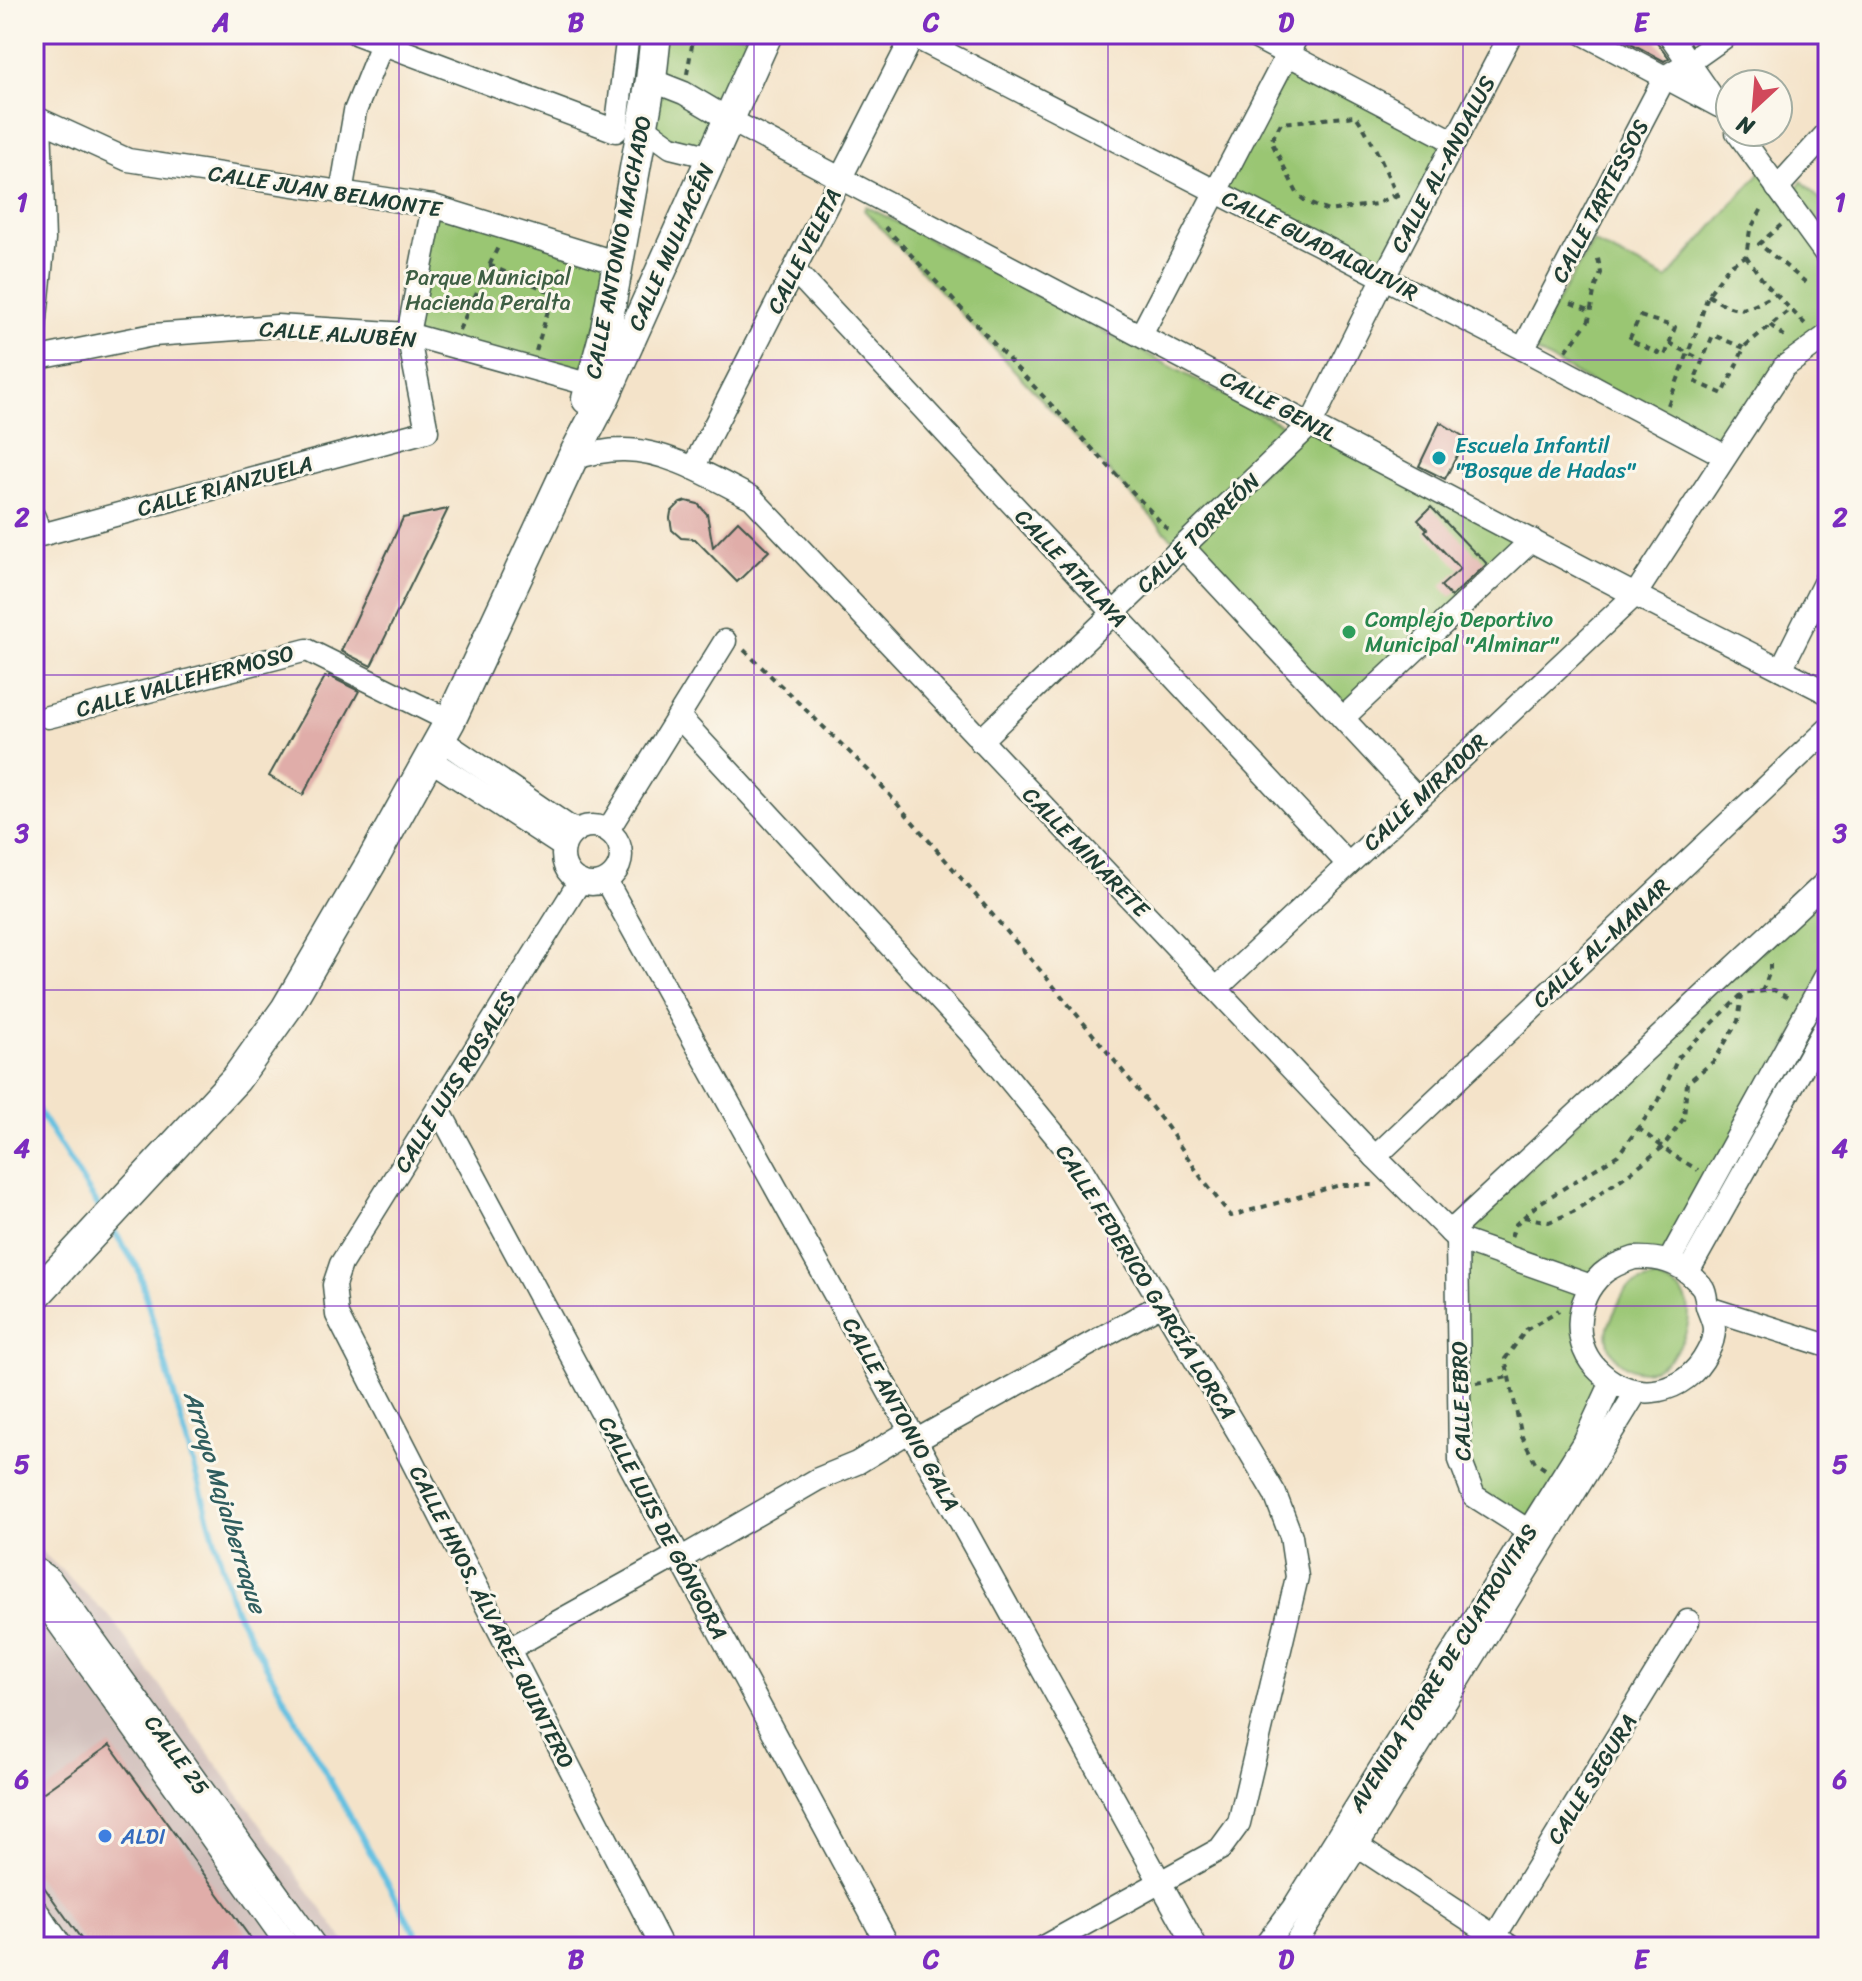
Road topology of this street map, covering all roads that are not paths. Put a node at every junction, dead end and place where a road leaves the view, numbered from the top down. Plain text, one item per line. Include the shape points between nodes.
1 (357, 34) edge
2 (628, 34) edge
3 (656, 34) edge
4 (767, 34) edge
5 (1249, 34) edge
6 (1511, 34) edge
7 (1584, 34) edge
8 (1669, 34) edge
9 (1729, 34) edge
10 (912, 35) edge
11 (384, 39) edge
12 (1293, 44) edge
13 (1688, 63) junction
14 (1665, 77) junction
15 (640, 89) junction
16 (1714, 100) edge
17 (1714, 108) edge
18 (37, 118) edge
19 (728, 119) junction
20 (629, 129) junction
21 (1828, 132) edge
22 (1455, 142) junction
23 (1748, 148) edge
24 (712, 157) junction
25 (840, 178) junction
26 (1777, 188) junction
27 (1215, 191) junction
28 (341, 193) junction
29 (433, 206) junction
30 (672, 245) junction
31 (1828, 257) edge
32 (618, 263) junction
33 (795, 271) junction
34 (1384, 277) junction
35 (408, 334) junction
36 (1141, 335) junction
37 (34, 337) edge
38 (1824, 337) edge
39 (1523, 349) junction
40 (34, 359) edge
41 (591, 385) junction
42 (1311, 424) junction
43 (1725, 456) junction
44 (572, 459) junction
45 (693, 468) junction
46 (34, 517) edge
47 (1532, 540) junction
48 (1183, 547) junction
49 (1828, 575) edge
50 (1635, 595) junction
51 (1114, 613) junction
52 (725, 641) road end
53 (1781, 669) junction
54 (1828, 693) edge
55 (48, 717) dead end
56 (679, 717) junction
57 (1343, 718) junction
58 (1828, 729) edge
59 (440, 740) junction
60 (980, 741) junction
61 (1418, 799) junction
62 (608, 830) junction
63 (570, 839) junction
64 (1348, 864) junction
65 (1828, 880) edge
66 (580, 881) junction
67 (606, 881) junction
68 (1828, 972) edge
69 (1216, 989) junction
70 (1828, 1022) edge
71 (438, 1108) junction
72 (1375, 1157) junction
73 (1454, 1236) junction
74 (1678, 1266) junction
75 (334, 1285) joint
76 (1589, 1290) junction
77 (34, 1297) edge
78 (1162, 1304) junction
79 (1708, 1308) junction
80 (1828, 1346) edge
81 (1612, 1382) junction
82 (1637, 1391) junction
83 (913, 1436) junction
84 (1529, 1531) junction
85 (679, 1557) junction
86 (34, 1568) edge
87 (34, 1593) edge
88 (1688, 1621) dead end
89 (509, 1649) junction
90 (1348, 1840) junction
91 (1159, 1882) junction
92 (34, 1907) edge
93 (1503, 1942) edge
94 (62, 1947) edge
95 (289, 1947) edge
96 (316, 1947) edge
97 (662, 1947) edge
98 (889, 1947) edge
99 (1043, 1947) edge
100 (1196, 1947) edge
101 (1264, 1947) edge
102 (1293, 1947) edge

1 - 11 street
2 - 15 street, CALLE ANTONIO MACHADO
3 - 15 street, CALLE ANTONIO MACHADO
4 - 19 street, CALLE MULHACÉN
5 - 12 street
6 - 22 street, CALLE AL-ANDALUS
7 - 14 street
8 - 13 street
9 - 13 street
10 - 25 street, CALLE VELETA
10 - 27 street, CALLE GUADALQUIVIR
11 - 20 street
11 - 28 street via 355,111
12 - 22 street
12 - 27 street
13 - 14 street
13 - 16 street
14 - 17 street
14 - 39 street, CALLE TARTESSOS
15 - 19 street, CALLE GENIL via 684,93
15 - 20 street, CALLE ANTONIO MACHADO
18 - 28 street, CALLE JUAN BELMONTE via 128,160
18 - 37 street via 44,240
19 - 24 street, CALLE MULHACÉN
19 - 25 street, CALLE GENIL
20 - 24 street
20 - 32 street, CALLE ANTONIO MACHADO
21 - 26 street
22 - 34 street, CALLE AL-ANDALUS
23 - 26 street
24 - 30 street, CALLE MULHACÉN
25 - 33 street, CALLE VELETA
25 - 36 street, CALLE GENIL
26 - 31 street
27 - 34 street, CALLE GUADALQUIVIR
27 - 36 street
28 - 29 street, CALLE JUAN BELMONTE
29 - 32 street, CALLE JUAN BELMONTE
29 - 35 street
30 - 32 street
30 - 44 street, CALLE MULHACÉN
32 - 41 street, CALLE ANTONIO MACHADO
33 - 45 street, CALLE VELETA
33 - 51 street, CALLE ATALAYA
34 - 39 street, CALLE GUADALQUIVIR
34 - 42 street, CALLE AL-ANDALUS
35 - 40 street, CALLE ALJUBÉN via 277,326 153,335
35 - 41 street, CALLE ALJUBÉN
35 - 46 street, CALLE RIANZUELA via 427,431 41,535
36 - 42 street, CALLE GENIL
38 - 43 street, CALLE MIRADOR via 1784,367
39 - 43 street, CALLE GUADALQUIVIR
41 - 44 street, CALLE ANTONIO MACHADO
42 - 47 street, CALLE GENIL
42 - 48 street, CALLE TORREÓN
43 - 50 street, CALLE MIRADOR
44 - 45 street, CALLE MINARETE via 624,450
44 - 59 street
45 - 60 street, CALLE MINARETE via 752,498
47 - 50 street, CALLE GENIL
47 - 57 street
48 - 51 street, CALLE TORREÓN
48 - 57 street
49 - 53 street
50 - 53 street, CALLE GENIL
50 - 61 street, CALLE MIRADOR
51 - 60 street, CALLE TORREÓN
51 - 64 street, CALLE ATALAYA
52 - 56 street
53 - 54 street, CALLE GENIL
55 - 59 street, CALLE VALLEHERMOSO via 307,650
56 - 62 street
56 - 78 street, CALLE FEDERICO GARCÍA LORCA via 977,1040 1078,1163
57 - 61 street
58 - 72 street, CALLE AL-MANAR
59 - 63 street
59 - 77 street via 286,1009 236,1079
60 - 69 street, CALLE MINARETE
61 - 64 street, CALLE MIRADOR
62 - 63 street via 591,825
62 - 67 street via 620,843 621,861
63 - 66 street via 565,867
64 - 69 street, CALLE MIRADOR
65 - 73 street
66 - 67 street
66 - 71 street, CALLE LUIS ROSALES
67 - 83 street, CALLE ANTONIO GALA
68 - 74 street via 1714,1179
69 - 72 street, CALLE MINARETE
70 - 74 street
71 - 75 street, CALLE LUIS ROSALES via 341,1264
71 - 85 street, CALLE LUIS DE GÓNGORA
72 - 73 street, CALLE MINARETE
73 - 76 street, CALLE MINARETE
73 - 84 street, CALLE EBRO via 1460,1460 1474,1496
74 - 76 street via 1634,1258 1602,1273
74 - 79 street via 1703,1288
75 - 89 street, CALLE HNOS. ÁLVAREZ QUINTERO via 337,1315
76 - 81 street via 1579,1317 1580,1339 1597,1370
78 - 83 street
78 - 91 street, CALLE FEDERICO GARCÍA LORCA via 1275,1494 1291,1536 1297,1577 1239,1823 1220,1849
79 - 80 street
79 - 82 street via 1714,1327 1702,1363 1674,1386
81 - 82 street
81 - 84 street, AVENIDA TORRE DE CUATROVITAS via 1585,1440
82 - 90 street, AVENIDA TORRE DE CUATROVITAS
83 - 85 street via 818,1479
83 - 91 street, CALLE ANTONIO GALA
84 - 90 street, AVENIDA TORRE DE CUATROVITAS
85 - 89 street
85 - 98 street, CALLE LUIS DE GÓNGORA
86 - 96 street, CALLE 25 via 51,1580
87 - 95 street, CALLE 25
88 - 93 street, CALLE SEGURA
89 - 97 street, CALLE HNOS. ÁLVAREZ QUINTERO
90 - 93 street
90 - 101 street, AVENIDA TORRE DE CUATROVITAS
90 - 102 street, AVENIDA TORRE DE CUATROVITAS
91 - 99 street, CALLE FEDERICO GARCÍA LORCA
91 - 100 street, CALLE ANTONIO GALA
92 - 94 street

